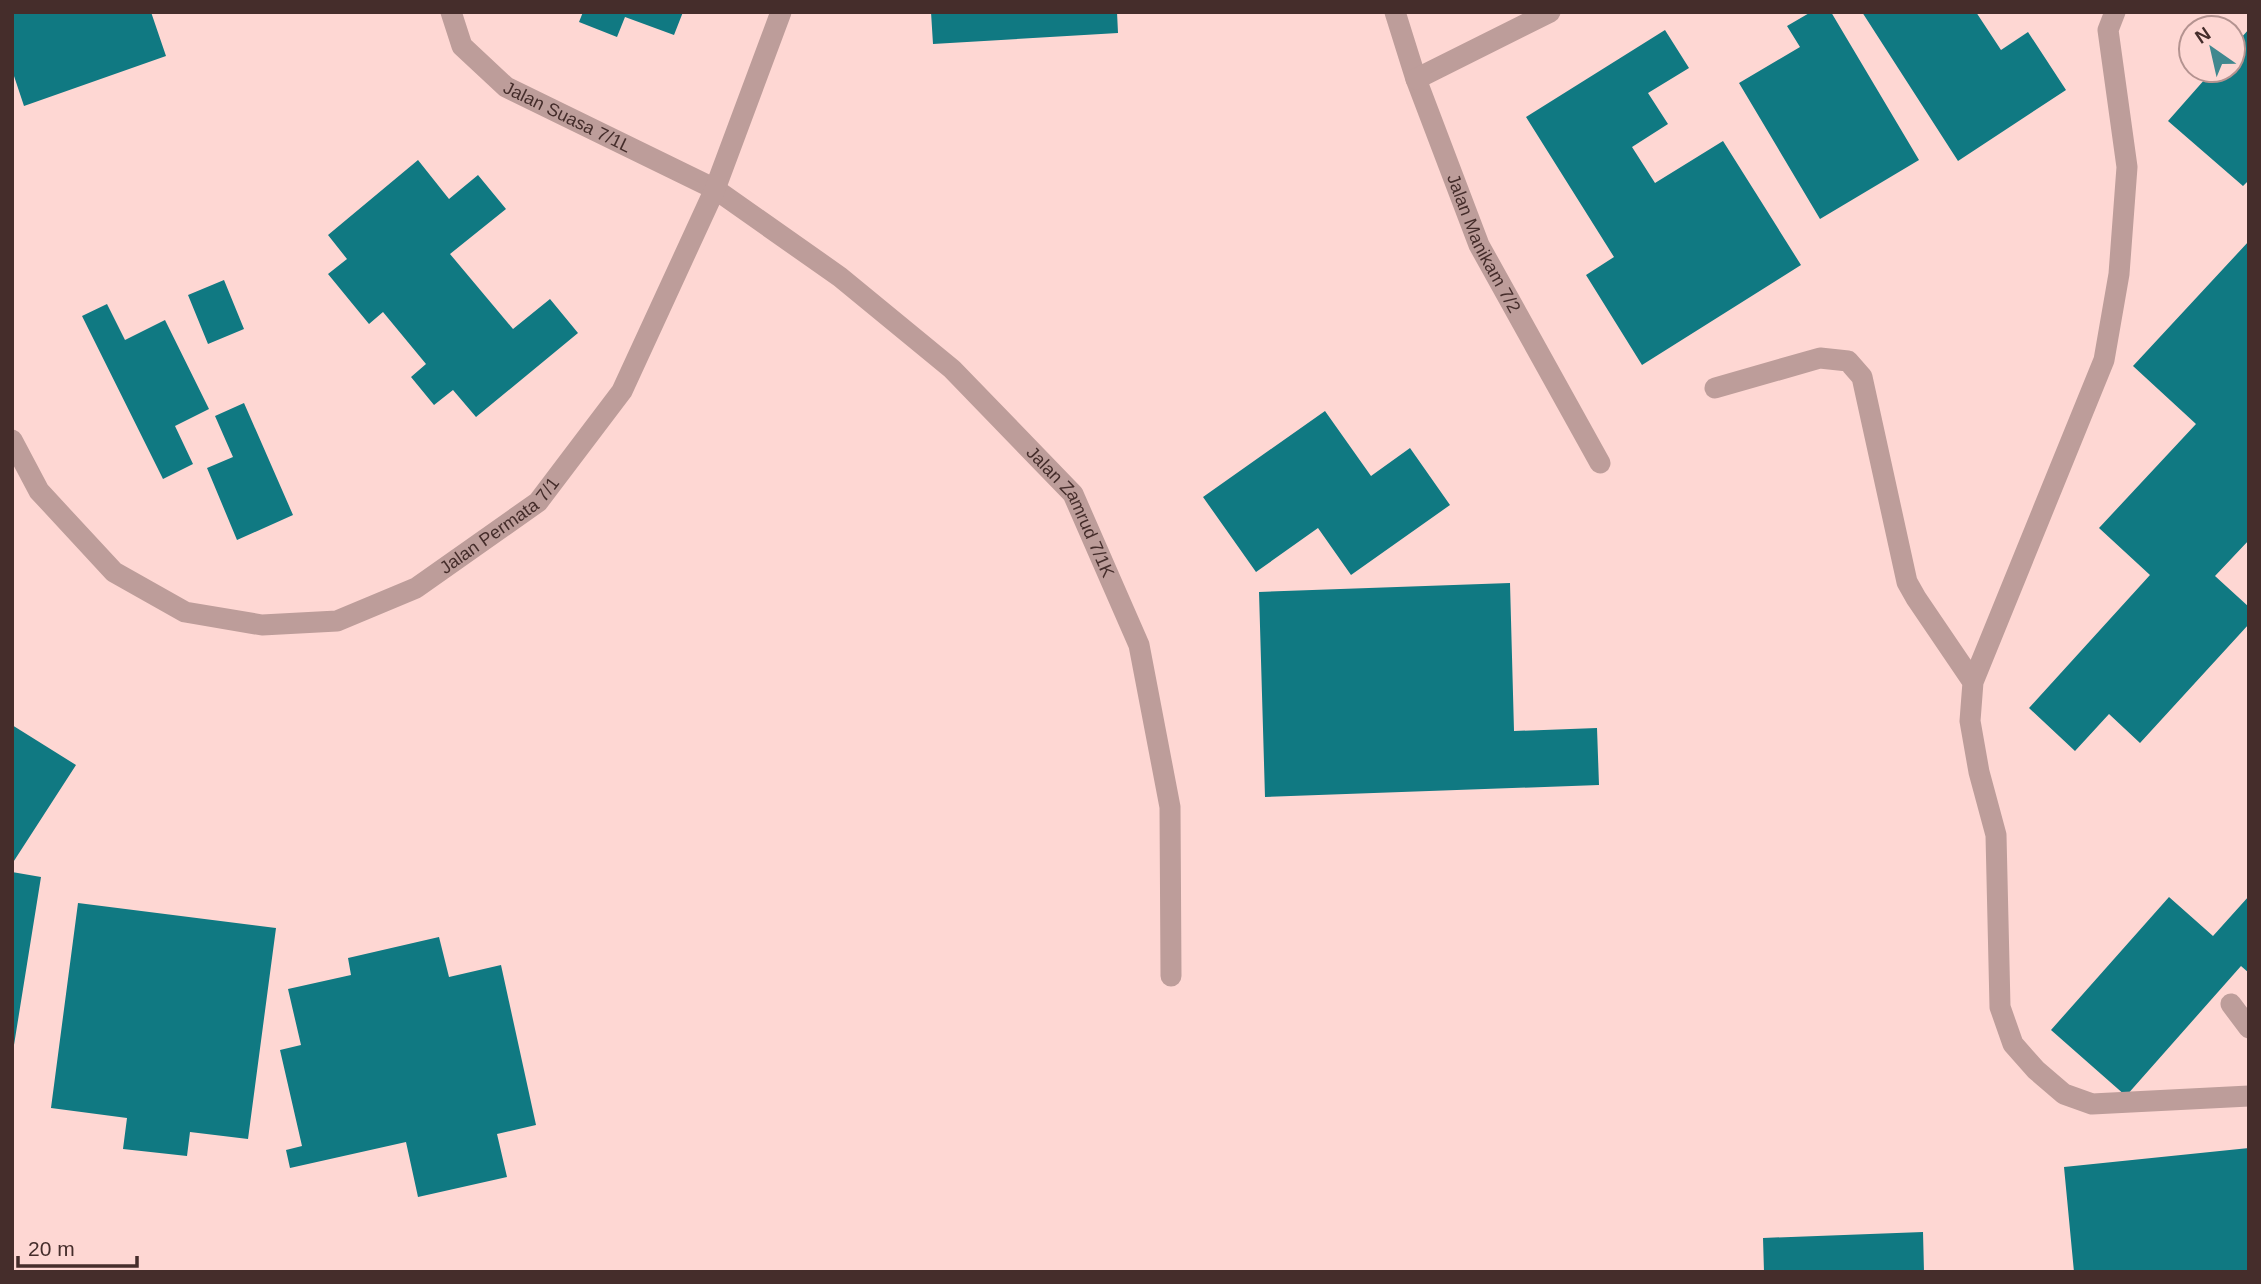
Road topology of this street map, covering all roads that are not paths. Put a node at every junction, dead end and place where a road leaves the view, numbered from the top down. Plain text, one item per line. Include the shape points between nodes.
1 (451, 12) edge
2 (781, 12) edge
3 (1395, 12) edge
4 (1550, 12) edge
5 (2115, 12) edge
6 (1416, 79) junction
7 (715, 189) junction
8 (1715, 388) dead end
9 (12, 440) edge
10 (1600, 463) dead end
11 (1973, 682) junction
12 (1171, 976) dead end
13 (2231, 1004) dead end
14 (2249, 1028) edge
15 (2249, 1096) edge

1 - 7 street, Jalan Suasa 7/1L via 462,46 506,87
2 - 7 street, Jalan Permata 7/1
3 - 6 street, Jalan Manikam 7/2
4 - 6 street
5 - 11 street via 2108,30 2127,167 2119,274 2104,360
6 - 10 street, Jalan Manikam 7/2 via 1479,245
7 - 9 street, Jalan Permata 7/1 via 622,391 538,502 416,588 337,621 262,625 185,612 114,572 39,491
7 - 12 street, Jalan Zamrud 7/1K via 840,277 952,369 1073,494 1139,645 1170,807
8 - 11 street via 1820,358 1848,361 1862,377 1907,582
11 - 15 street via 1970,721 1997,835 2000,1006 2013,1044 2064,1094 2092,1104
13 - 14 street

